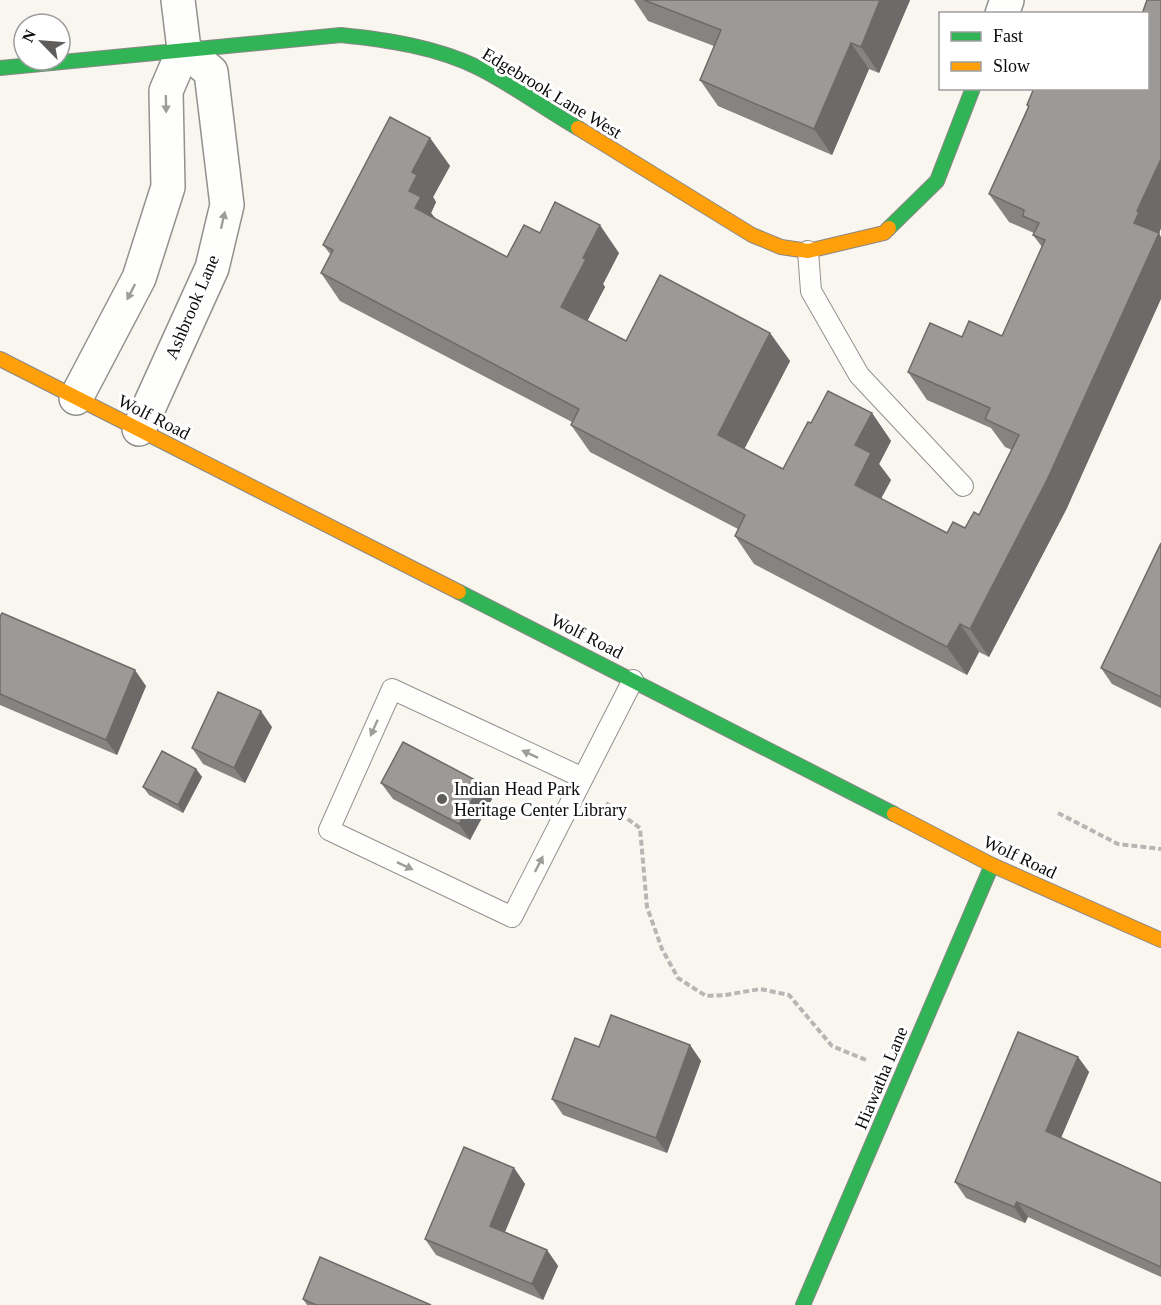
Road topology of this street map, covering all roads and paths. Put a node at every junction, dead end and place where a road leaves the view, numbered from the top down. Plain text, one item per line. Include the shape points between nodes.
1 (178, 0) edge
2 (184, 49) junction
3 (0, 68) edge
4 (972, 90) edge
5 (808, 251) junction
6 (0, 359) edge
7 (76, 398) junction
8 (139, 429) junction
9 (963, 486) dead end
10 (633, 680) junction
11 (583, 778) junction
12 (1058, 813) dead end
13 (1161, 849) edge
14 (992, 865) junction
15 (1161, 940) edge
16 (902, 1075) junction
17 (803, 1305) edge

1 - 2 street
2 - 3 street, Edgebrook Lane West
2 - 5 street, Edgebrook Lane West via 341,35 429,49 479,68 752,235 781,247
2 -> 7 street via 166,91 168,187 139,278
8 -> 2 street, Ashbrook Lane via 212,268 227,205 211,72
4 - 5 street, Edgebrook Lane West via 937,181 884,233
5 - 9 lane via 811,291 859,375
6 - 7 street, Wolf Road
7 - 8 street, Wolf Road
8 - 10 street, Wolf Road
10 - 11 lane
10 - 14 street, Wolf Road
11 -> 11 lane via 392,689 329,830 512,916
11 - 16 path via 598,797 640,828 646,907 678,978 706,996 760,988 789,995 832,1046
12 - 13 path via 1118,844
14 - 15 street, Wolf Road
14 - 16 street, Hiawatha Lane
16 - 17 street, Hiawatha Lane

